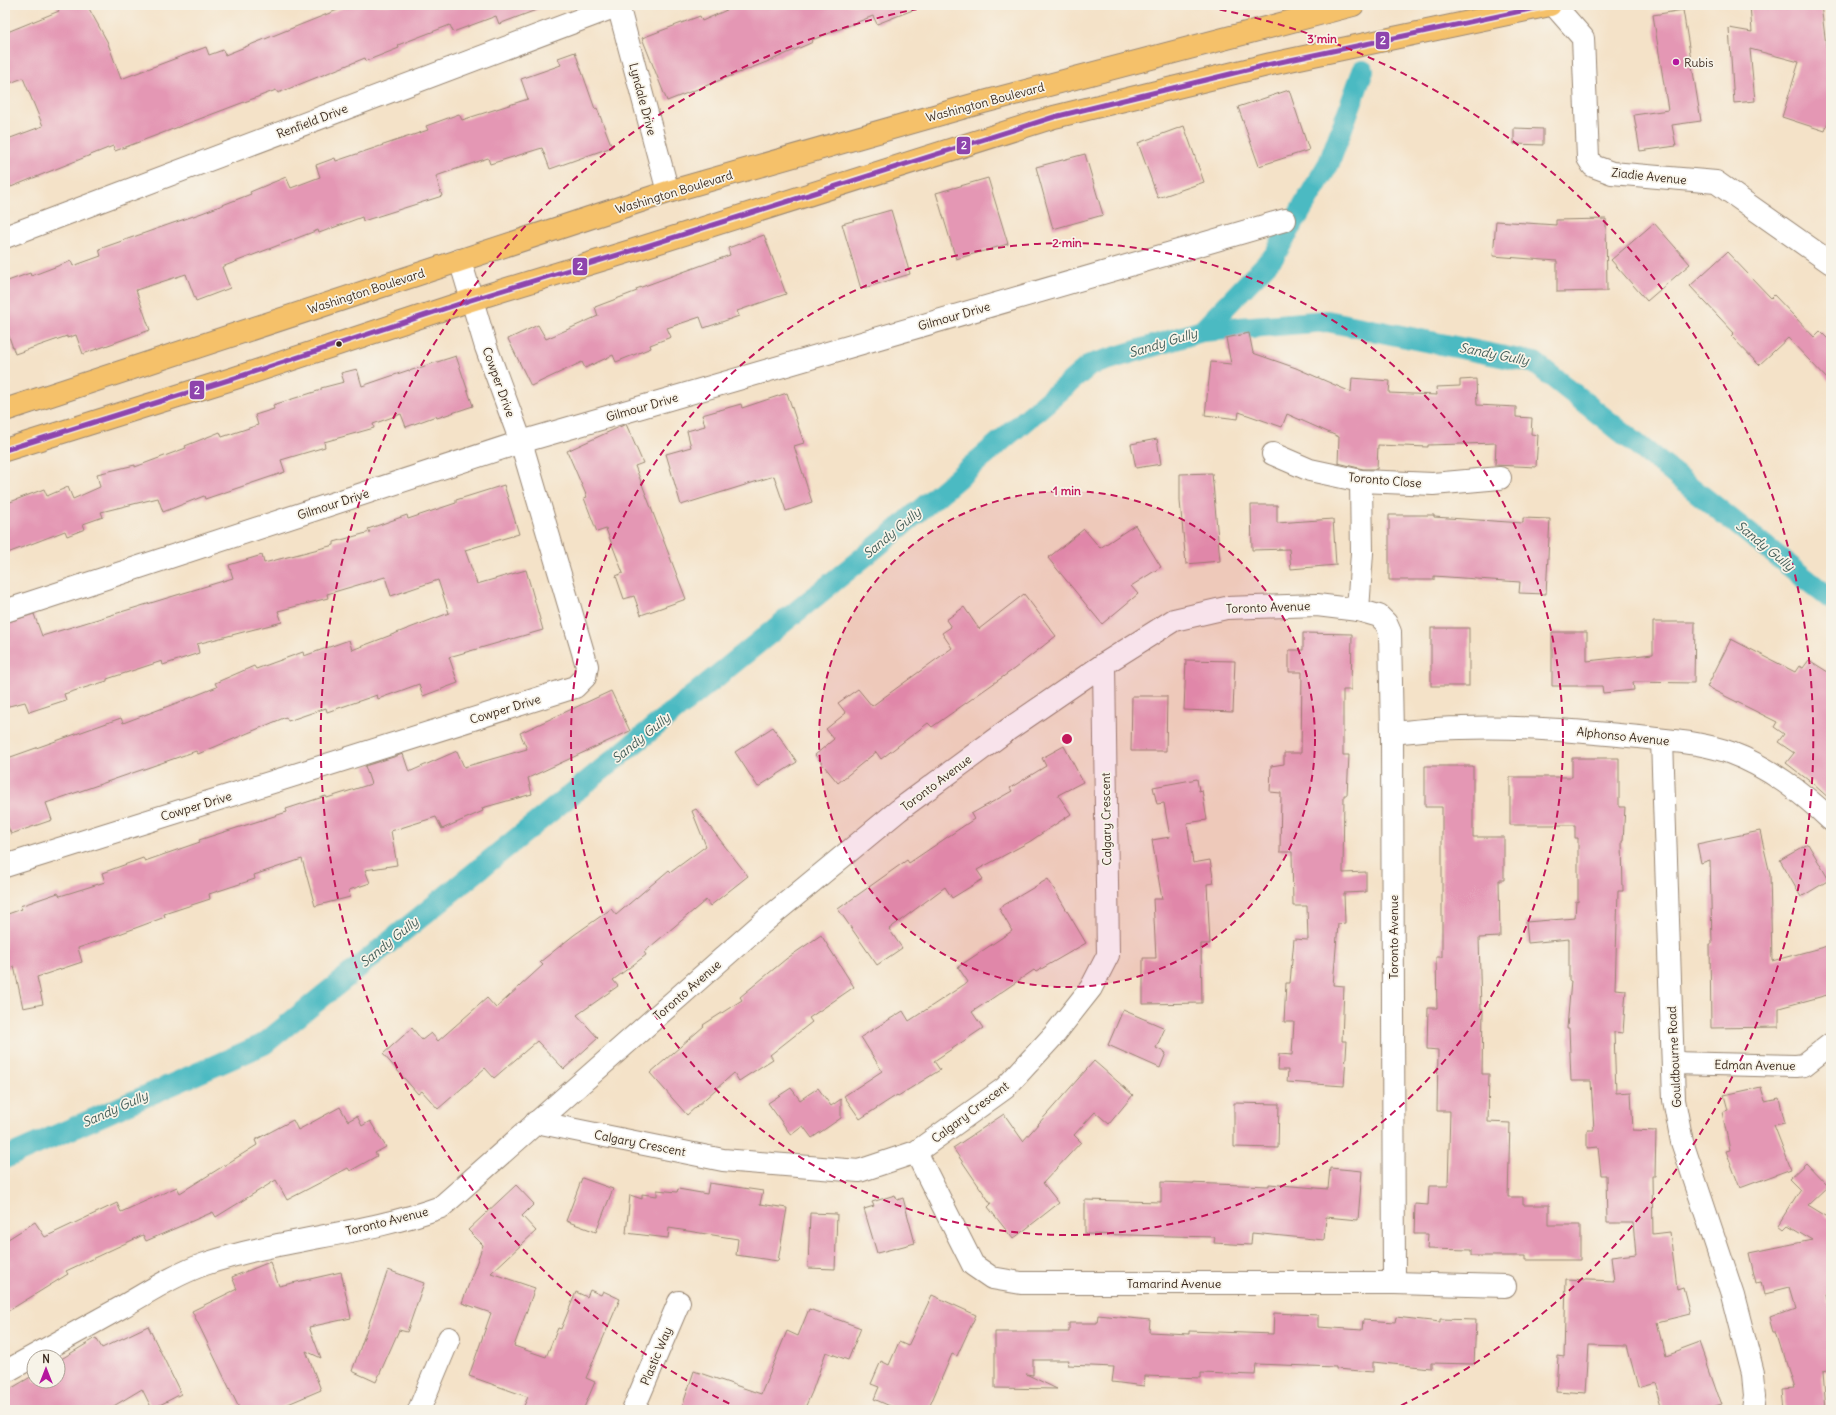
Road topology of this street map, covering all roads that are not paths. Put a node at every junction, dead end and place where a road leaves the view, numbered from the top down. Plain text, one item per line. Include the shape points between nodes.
1 (618, 5) edge
2 (1353, 5) edge
3 (1550, 5) edge
4 (1554, 5) edge
5 (668, 192) junction
6 (1285, 220) dead end
7 (5, 238) edge
8 (460, 260) junction
9 (1831, 263) edge
10 (471, 300) junction
11 (5, 410) edge
12 (521, 442) junction
13 (5, 450) edge
14 (1273, 454) dead end
15 (1500, 478) dead end
16 (1361, 480) junction
17 (1358, 610) junction
18 (5, 612) edge
19 (1104, 664) junction
20 (1392, 733) junction
21 (1662, 740) junction
22 (1831, 820) edge
23 (5, 866) edge
24 (1831, 1044) edge
25 (1673, 1063) junction
26 (536, 1122) junction
27 (916, 1152) junction
28 (1394, 1283) junction
29 (1505, 1286) dead end
30 (679, 1302) dead end
31 (449, 1338) dead end
32 (5, 1372) edge
33 (419, 1410) edge
34 (633, 1410) edge
35 (1753, 1410) edge

1 - 5 street, Lyndale Drive
1 - 7 street, Renfield Drive
2 - 5 highway, Washington Boulevard via 976,104
3 - 10 highway via 1271,64 1054,117
4 - 9 street, Ziadie Avenue via 1583,38 1588,158 1593,166 1604,171 1624,174 1716,182
5 - 8 highway, Washington Boulevard
6 - 12 street, Gilmour Drive
8 - 10 street, Cowper Drive
8 - 11 highway, Washington Boulevard
10 - 12 street, Cowper Drive
10 - 13 highway
12 - 18 street, Gilmour Drive
12 - 23 street, Cowper Drive via 587,666 585,677 575,687
14 - 16 street, Toronto Close via 1310,470
15 - 16 street, Toronto Close via 1433,484
16 - 17 street via 1362,553
17 - 19 street, Toronto Avenue via 1317,606 1226,608 1174,620
17 - 20 street, Toronto Avenue via 1379,616 1390,632
19 - 26 street, Toronto Avenue via 1009,729 899,810 767,919
19 - 27 street, Calgary Crescent via 1108,955 1091,988 1054,1035 1005,1088
20 - 21 street, Alphonso Avenue via 1460,728 1529,728 1597,732
20 - 28 street, Toronto Avenue
21 - 22 street, Alphonso Avenue via 1698,744 1732,753 1775,775
21 - 25 street, Gouldbourne Road
24 - 25 street, Edman Avenue via 1804,1065 1796,1066
25 - 35 street, Gouldbourne Road via 1674,1100 1682,1142 1735,1302 1753,1373
26 - 27 street, Calgary Crescent via 723,1160 809,1168 859,1171
26 - 32 street, Toronto Avenue via 441,1207 370,1227 257,1249 204,1265 154,1289
27 - 28 street, Tamarind Avenue via 973,1265 992,1278 1020,1283
28 - 29 street, Tamarind Avenue
30 - 34 street, Plastic Way
31 - 33 street

